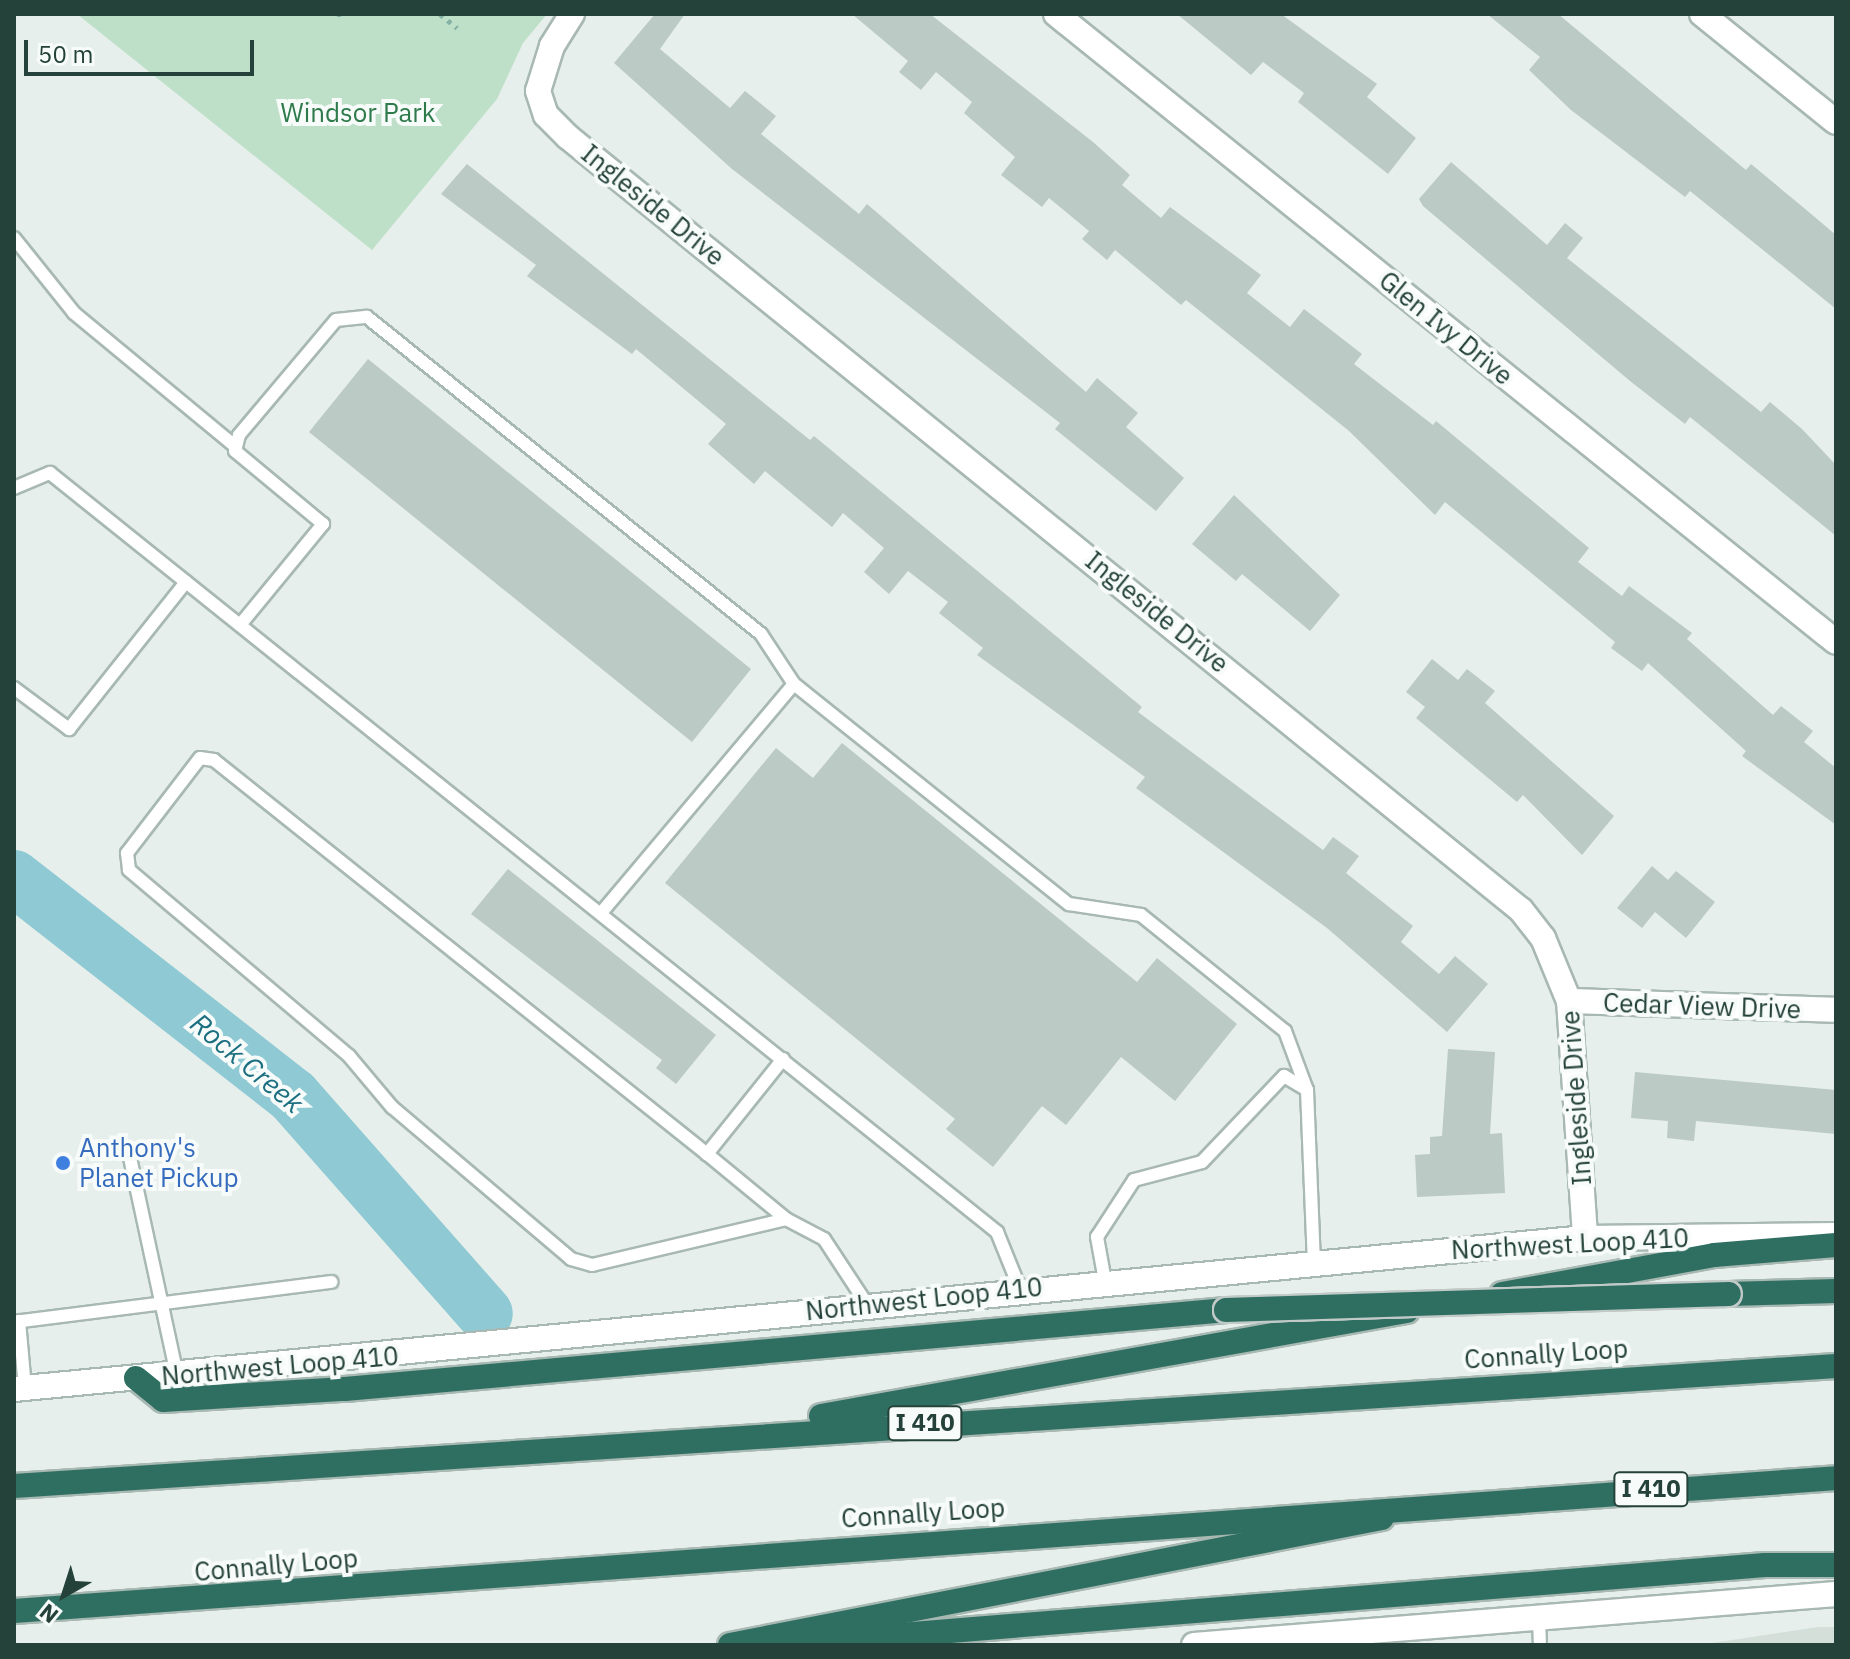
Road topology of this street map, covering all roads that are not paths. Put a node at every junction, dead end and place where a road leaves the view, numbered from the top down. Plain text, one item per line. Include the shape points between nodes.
1 (572, 14) edge
2 (1056, 14) edge
3 (1702, 14) edge
4 (1832, 112) edge
5 (14, 238) edge
6 (236, 447) junction
7 (14, 488) edge
8 (186, 582) junction
9 (240, 625) junction
10 (1836, 642) edge
11 (794, 684) junction
12 (14, 688) edge
13 (601, 913) junction
14 (1569, 1001) junction
15 (1836, 1010) edge
16 (783, 1059) junction
17 (1307, 1090) junction
18 (129, 1153) dead end
19 (707, 1154) junction
20 (786, 1219) junction
21 (1836, 1235) edge
22 (1585, 1238) junction
23 (1836, 1245) edge
24 (1314, 1264) junction
25 (1105, 1281) junction
26 (331, 1282) dead end
27 (1020, 1289) junction
28 (1836, 1291) edge
29 (160, 1306) junction
30 (868, 1306) junction
31 (16, 1321) edge
32 (1836, 1366) edge
33 (177, 1375) junction
34 (136, 1378) junction
35 (20, 1389) edge
36 (701, 1437) junction
37 (1836, 1478) edge
38 (14, 1486) edge
39 (1467, 1500) junction
40 (1836, 1565) edge
41 (1836, 1594) edge
42 (14, 1611) edge
43 (1539, 1618) junction
44 (730, 1645) edge
45 (777, 1645) edge
46 (1194, 1645) edge
47 (1540, 1645) edge

1 - 14 street, Ingleside Drive via 552,46 538,91 546,115 568,137 1493,883 1543,938
2 - 10 street, Glen Ivy Drive
3 - 4 street
5 - 6 lane via 74,313
6 - 9 lane via 323,524
6 - 11 lane via 336,320 367,317 761,634
7 - 8 lane via 50,473
8 - 9 lane
8 - 12 lane via 69,729
9 - 13 lane
11 - 13 lane
11 - 17 lane via 1069,904 1141,915 1285,1031
13 - 16 lane
14 - 15 street, Cedar View Drive
14 - 22 street, Ingleside Drive
16 - 19 lane
16 - 27 lane via 997,1232
17 - 24 lane
17 - 25 lane via 1284,1076 1202,1162 1134,1180 1097,1237
18 - 29 lane
19 - 20 lane
19 - 20 lane via 214,760 200,758 127,853 129,870 349,1056 392,1107 571,1259 592,1265
20 - 30 lane via 824,1239
21 - 22 street, Northwest Loop 410
22 - 24 street, Northwest Loop 410
23 - 36 highway via 1714,1255
24 - 25 street, Northwest Loop 410
25 - 27 street, Northwest Loop 410
26 - 29 lane
27 - 30 street, Northwest Loop 410
28 - 34 highway, bridge via 1226,1310 345,1389 163,1400
29 - 31 lane
29 - 33 lane
30 - 33 street, Northwest Loop 410
31 - 35 lane
32 - 36 highway, Connally Loop / I 410
33 - 34 street, Northwest Loop 410
34 - 35 street, Northwest Loop 410
36 - 38 highway, Connally Loop / I 410
37 - 39 highway, Connally Loop / I 410
39 - 42 highway, Connally Loop / I 410
39 - 44 highway via 1164,1566
40 - 45 highway via 1765,1565
41 - 43 street
43 - 46 street
43 - 47 lane

